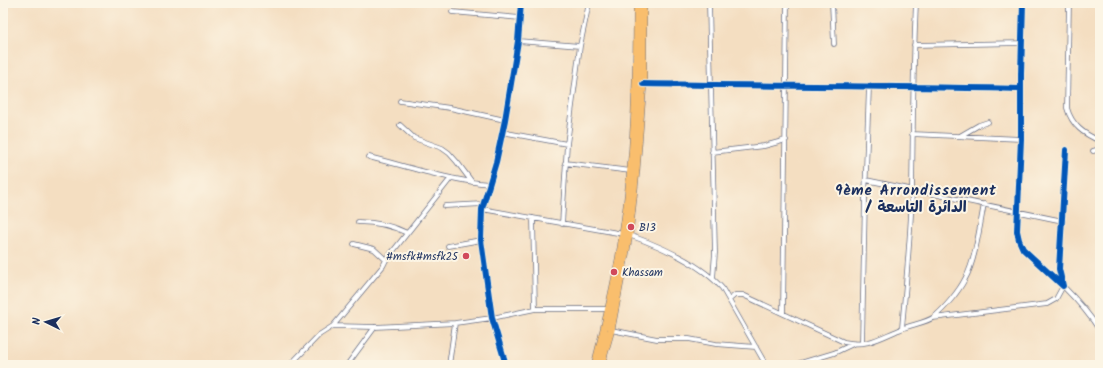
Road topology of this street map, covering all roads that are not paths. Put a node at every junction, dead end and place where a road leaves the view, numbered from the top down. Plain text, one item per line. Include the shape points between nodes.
1 (522, 3) edge
2 (589, 3) edge
3 (637, 3) edge
4 (643, 3) edge
5 (709, 3) edge
6 (787, 3) edge
7 (832, 3) edge
8 (916, 3) edge
9 (1023, 3) edge
10 (1069, 3) edge
11 (452, 12) dead end
12 (520, 18) junction
13 (518, 41) junction
14 (1022, 43) junction
15 (834, 44) dead end
16 (914, 45) junction
17 (580, 46) junction
18 (643, 84) junction
19 (711, 85) junction
20 (787, 86) junction
21 (913, 86) junction
22 (870, 87) junction
23 (1021, 89) junction
24 (400, 101) dead end
25 (505, 120) junction
26 (988, 122) dead end
27 (400, 125) dead end
28 (502, 132) junction
29 (912, 134) junction
30 (959, 136) junction
31 (1021, 139) junction
32 (786, 140) junction
33 (1100, 141) edge
34 (567, 144) junction
35 (1100, 149) edge
36 (1066, 150) dead end
37 (1093, 151) dead end
38 (712, 152) junction
39 (369, 157) dead end
40 (565, 163) junction
41 (631, 171) junction
42 (452, 178) junction
43 (866, 180) junction
44 (472, 182) junction
45 (489, 184) junction
46 (912, 190) junction
47 (984, 204) junction
48 (445, 206) dead end
49 (483, 206) junction
50 (1019, 212) junction
51 (533, 218) junction
52 (1063, 221) junction
53 (358, 222) dead end
54 (562, 224) junction
55 (407, 233) junction
56 (626, 235) junction
57 (482, 240) junction
58 (354, 244) dead end
59 (448, 246) dead end
60 (386, 260) junction
61 (713, 278) junction
62 (1063, 286) junction
63 (729, 300) junction
64 (535, 309) junction
65 (609, 309) junction
66 (783, 313) junction
67 (492, 318) junction
68 (933, 318) junction
69 (455, 323) junction
70 (332, 326) junction
71 (375, 327) junction
72 (902, 328) junction
73 (611, 330) junction
74 (1100, 331) edge
75 (862, 343) junction
76 (853, 344) junction
77 (756, 348) junction
78 (290, 365) edge
79 (347, 365) edge
80 (449, 365) edge
81 (506, 365) edge
82 (595, 365) edge
83 (601, 365) edge
84 (766, 365) edge
85 (794, 365) edge

1 - 12 street
2 - 17 street
3 - 41 highway via 636,91
4 - 18 highway
5 - 19 street
6 - 20 street
7 - 15 street
8 - 16 street
9 - 14 street
10 - 33 street via 1067,108 1071,120 1079,129
11 - 12 street
12 - 13 street
13 - 17 street
13 - 25 street
14 - 16 street
14 - 23 street
16 - 21 street
17 - 34 street
18 - 19 street
18 - 56 highway via 636,171
19 - 20 street
19 - 38 street
20 - 22 street
20 - 32 street
21 - 22 street
21 - 23 street
21 - 29 street
22 - 43 street
23 - 31 street
24 - 25 street via 450,108
25 - 28 street
26 - 30 street
27 - 44 street via 414,138 449,153
28 - 34 street
28 - 45 street
29 - 30 street
29 - 46 street
30 - 31 street
31 - 50 street
32 - 38 street via 764,146
32 - 66 street
34 - 40 street
35 - 37 street
36 - 52 street
38 - 61 street via 715,252
39 - 42 street
40 - 41 street
40 - 54 street
41 - 56 highway
42 - 44 street
42 - 55 street
43 - 46 street
43 - 75 street
44 - 45 street
45 - 49 street
46 - 47 street
46 - 72 street
47 - 50 street
47 - 68 street via 966,279
48 - 49 street
49 - 51 street
49 - 57 street
50 - 52 street
50 - 62 street via 1017,231 1024,249
51 - 54 street
51 - 64 street
52 - 62 street via 1059,270
53 - 55 street via 388,225
54 - 56 street
55 - 60 street
56 - 61 street via 686,260
56 - 65 highway
56 - 73 highway
57 - 59 street
57 - 67 street
58 - 60 street via 374,249
60 - 70 street
61 - 63 street
62 - 68 street via 1056,299 1047,304
62 - 74 street via 1090,315
63 - 66 street via 735,295 743,295
63 - 77 street
64 - 65 street
64 - 67 street
65 - 82 highway
66 - 76 street via 834,338
67 - 69 street
67 - 81 street
68 - 72 street
69 - 71 street
69 - 80 street
70 - 71 street
70 - 78 street via 319,335
71 - 79 street
72 - 75 street via 869,343
73 - 77 street via 657,339 689,339
73 - 83 highway
75 - 76 street
76 - 85 street
77 - 84 street

